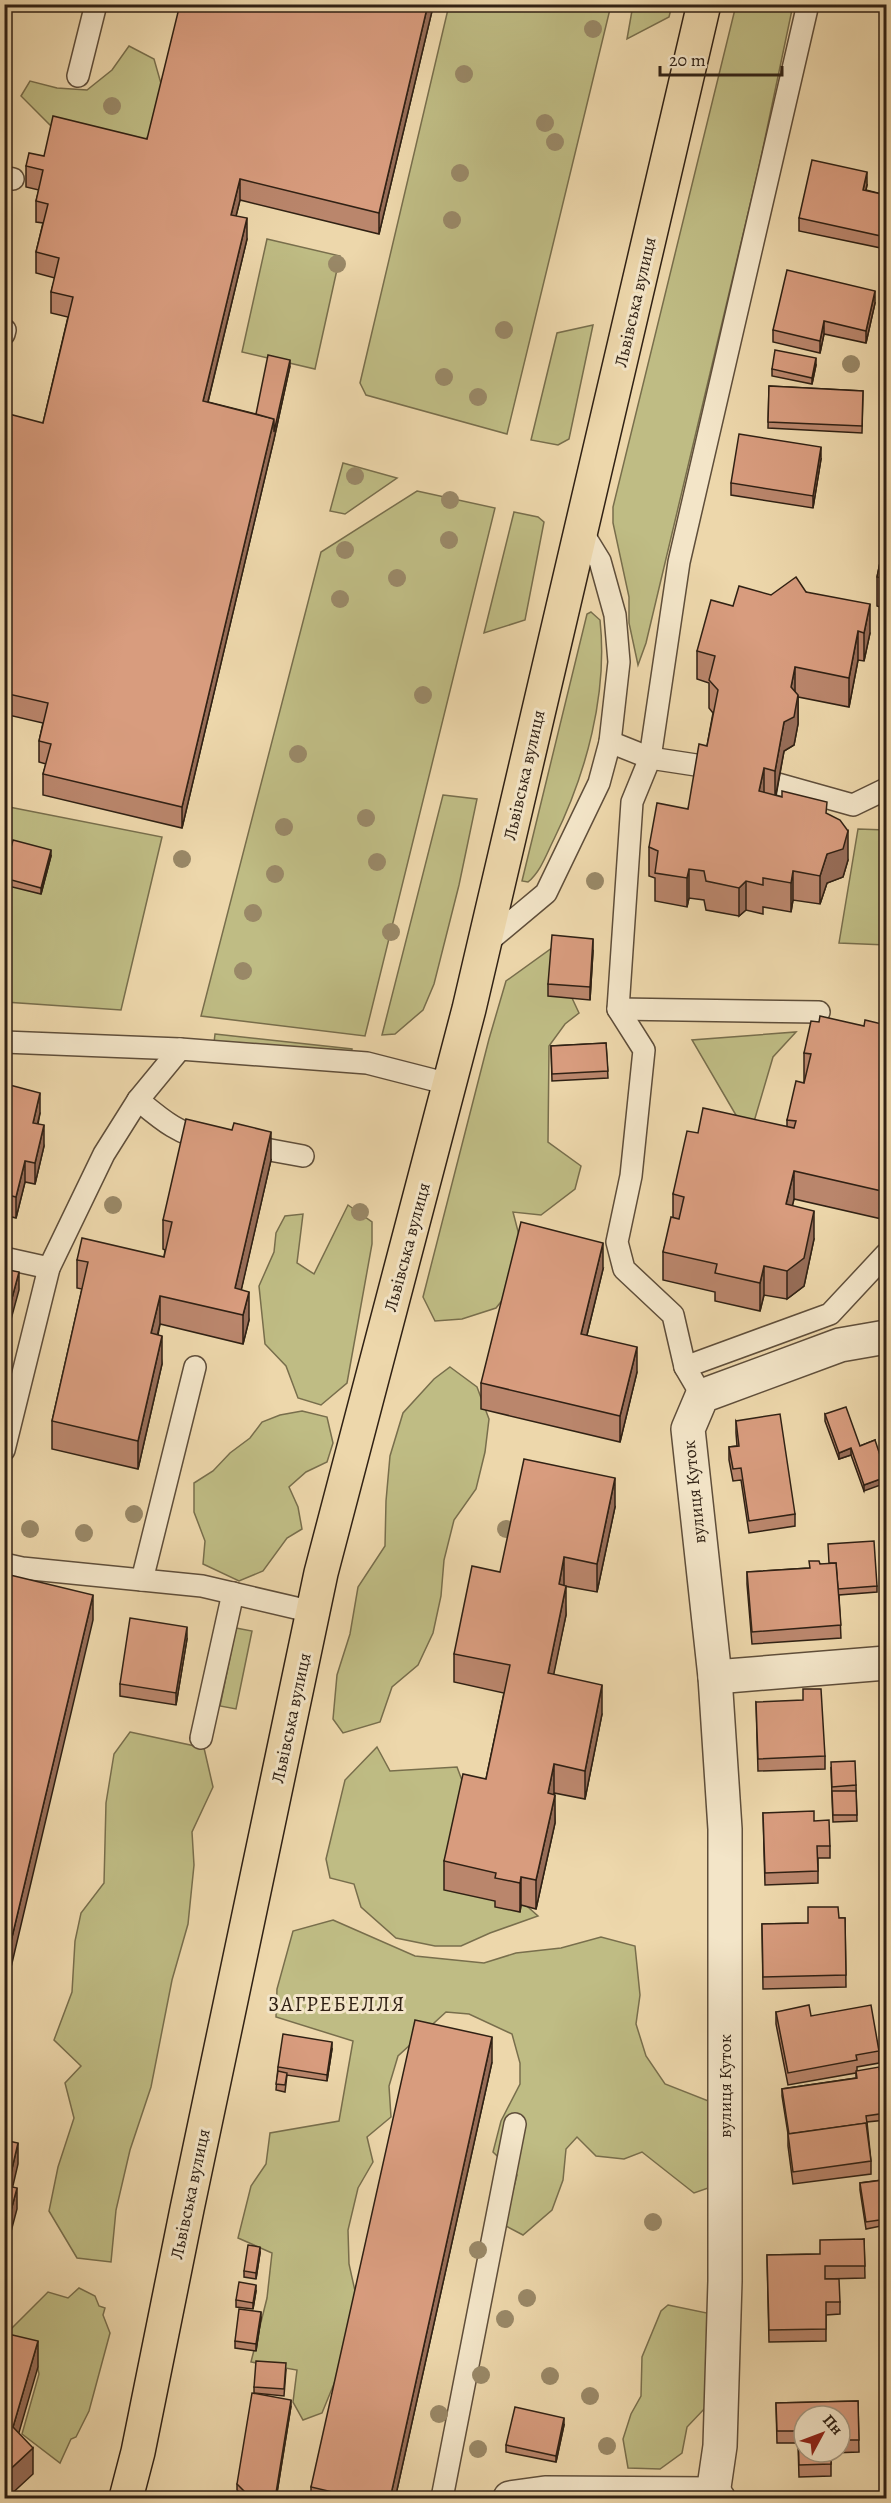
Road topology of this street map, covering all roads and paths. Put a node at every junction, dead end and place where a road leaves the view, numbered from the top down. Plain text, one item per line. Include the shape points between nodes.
1 (96, 4) edge
2 (704, 4) edge
3 (808, 4) edge
4 (78, 76) dead end
5 (581, 530) junction
6 (610, 741) junction
7 (650, 758) junction
8 (709, 767) edge
9 (778, 784) edge
10 (886, 789) edge
11 (484, 944) junction
12 (618, 1009) junction
13 (819, 1012) dead end
14 (4, 1042) edge
15 (180, 1049) junction
16 (449, 1084) junction
17 (138, 1100) junction
18 (303, 1156) dead end
19 (886, 1254) edge
20 (4, 1258) edge
21 (49, 1268) junction
22 (886, 1337) edge
23 (685, 1366) junction
24 (195, 1367) dead end
25 (702, 1396) junction
26 (4, 1450) edge
27 (4, 1564) edge
28 (142, 1580) junction
29 (233, 1593) junction
30 (313, 1612) junction
31 (886, 1663) edge
32 (715, 1677) junction
33 (201, 1738) dead end
34 (515, 2124) dead end
35 (716, 2496) edge
36 (130, 2497) edge
37 (442, 2499) edge
38 (510, 2499) edge

1 - 4 lane
2 - 5 main road, Львівська вулиця
3 - 7 lane via 679,562
5 - 6 lane via 600,561 615,615 619,662
5 - 11 main road, Львівська вулиця
6 - 7 lane
6 - 11 lane via 599,783 546,892
7 - 8 lane
7 - 12 lane via 632,802
9 - 10 lane via 853,805
11 - 16 main road, Львівська вулиця
12 - 13 lane
12 - 23 lane via 645,1050 632,1176 617,1242 624,1269 673,1315
14 - 15 lane
15 - 16 lane via 367,1063
15 - 17 lane
16 - 30 main road, Львівська вулиця
17 - 18 lane via 167,1124 191,1137
17 - 21 lane via 104,1154
19 - 23 lane via 830,1314
20 - 21 lane
21 - 26 lane
22 - 25 street via 840,1345
23 - 25 lane
24 - 28 lane
25 - 32 street, вулиця Куток via 687,1429
27 - 28 lane
28 - 29 lane
29 - 30 lane
29 - 33 lane
30 - 36 main road, Львівська вулиця
31 - 32 street
32 - 35 street, вулиця Куток via 725,1829 725,2281
34 - 37 lane
35 - 38 street via 545,2493

